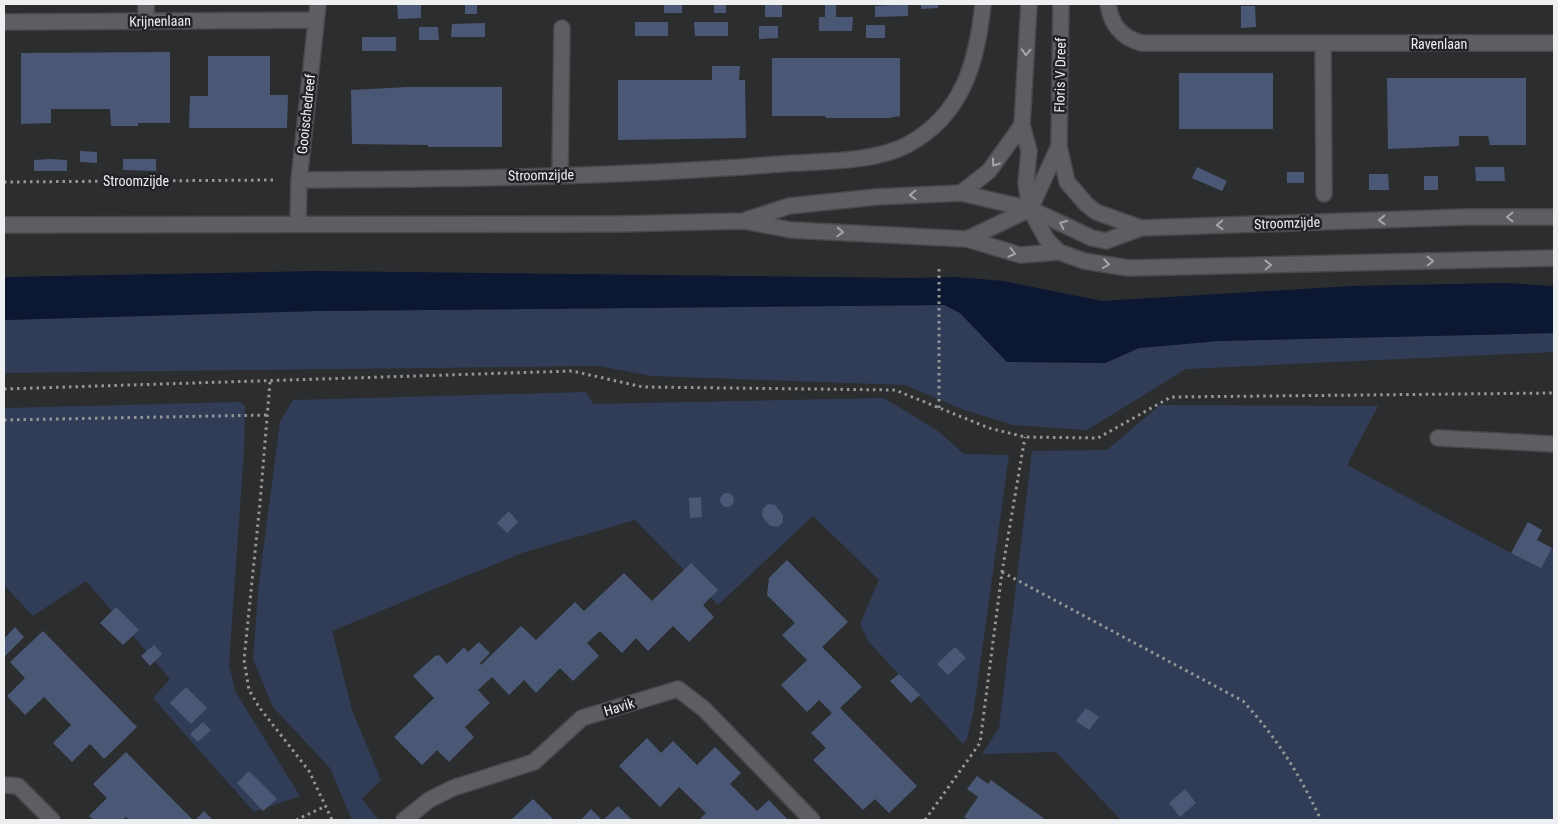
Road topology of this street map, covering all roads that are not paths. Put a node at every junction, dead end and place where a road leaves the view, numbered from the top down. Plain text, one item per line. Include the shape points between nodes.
1 (146, 4) edge
2 (318, 4) edge
3 (984, 4) edge
4 (1028, 4) edge
5 (1061, 4) edge
6 (1108, 4) edge
7 (316, 20) junction
8 (146, 21) junction
9 (4, 22) edge
10 (562, 28) dead end
11 (1554, 43) edge
12 (1323, 44) junction
13 (1022, 125) junction
14 (1059, 146) junction
15 (560, 174) junction
16 (299, 180) junction
17 (961, 193) junction
18 (1324, 194) dead end
19 (1030, 209) junction
20 (1554, 217) edge
21 (744, 220) junction
22 (298, 224) junction
23 (4, 225) edge
24 (1141, 228) junction
25 (967, 239) junction
26 (1059, 252) junction
27 (1554, 258) edge
28 (1438, 438) dead end
29 (1554, 444) edge
30 (4, 785) edge
31 (52, 820) edge
32 (404, 820) edge
33 (812, 820) edge

1 - 8 street
2 - 7 street, Gooischedreef
3 - 15 street, Stroomzijde via 974,63 958,98 931,127 906,145 876,156 794,163 720,169
4 -> 13 street
5 - 14 street, Floris V Dreef
6 - 12 street, Ravenlaan via 1115,27 1122,35 1142,43
7 - 8 street, Krijnenlaan
7 - 16 street, Gooischedreef
8 - 9 street, Krijnenlaan
10 - 15 street
11 - 12 street, Ravenlaan
12 - 18 street
13 -> 17 street via 990,171
13 - 19 street via 1028,151 1026,183
14 - 19 street, Floris V Dreef
14 - 24 street, Floris V Dreef via 1067,182 1086,204 1096,212
15 - 16 street, Stroomzijde
16 - 22 street, Gooischedreef
17 - 19 street, Stroomzijde
17 -> 21 street, Stroomzijde via 788,206
24 -> 19 street, Stroomzijde via 1106,241 1092,238
19 - 25 street
19 - 26 street via 1047,240
20 -> 24 street, Stroomzijde
21 - 22 street, Stroomzijde via 616,224
21 -> 25 street, Stroomzijde via 791,230
22 - 23 street, Stroomzijde
25 -> 26 street, Stroomzijde via 1020,255
26 -> 27 street, Stroomzijde via 1084,261 1129,268
28 - 29 street
30 - 31 street via 18,786
32 - 33 street, Havik via 429,800 453,788 534,762 582,718 678,689 704,708

